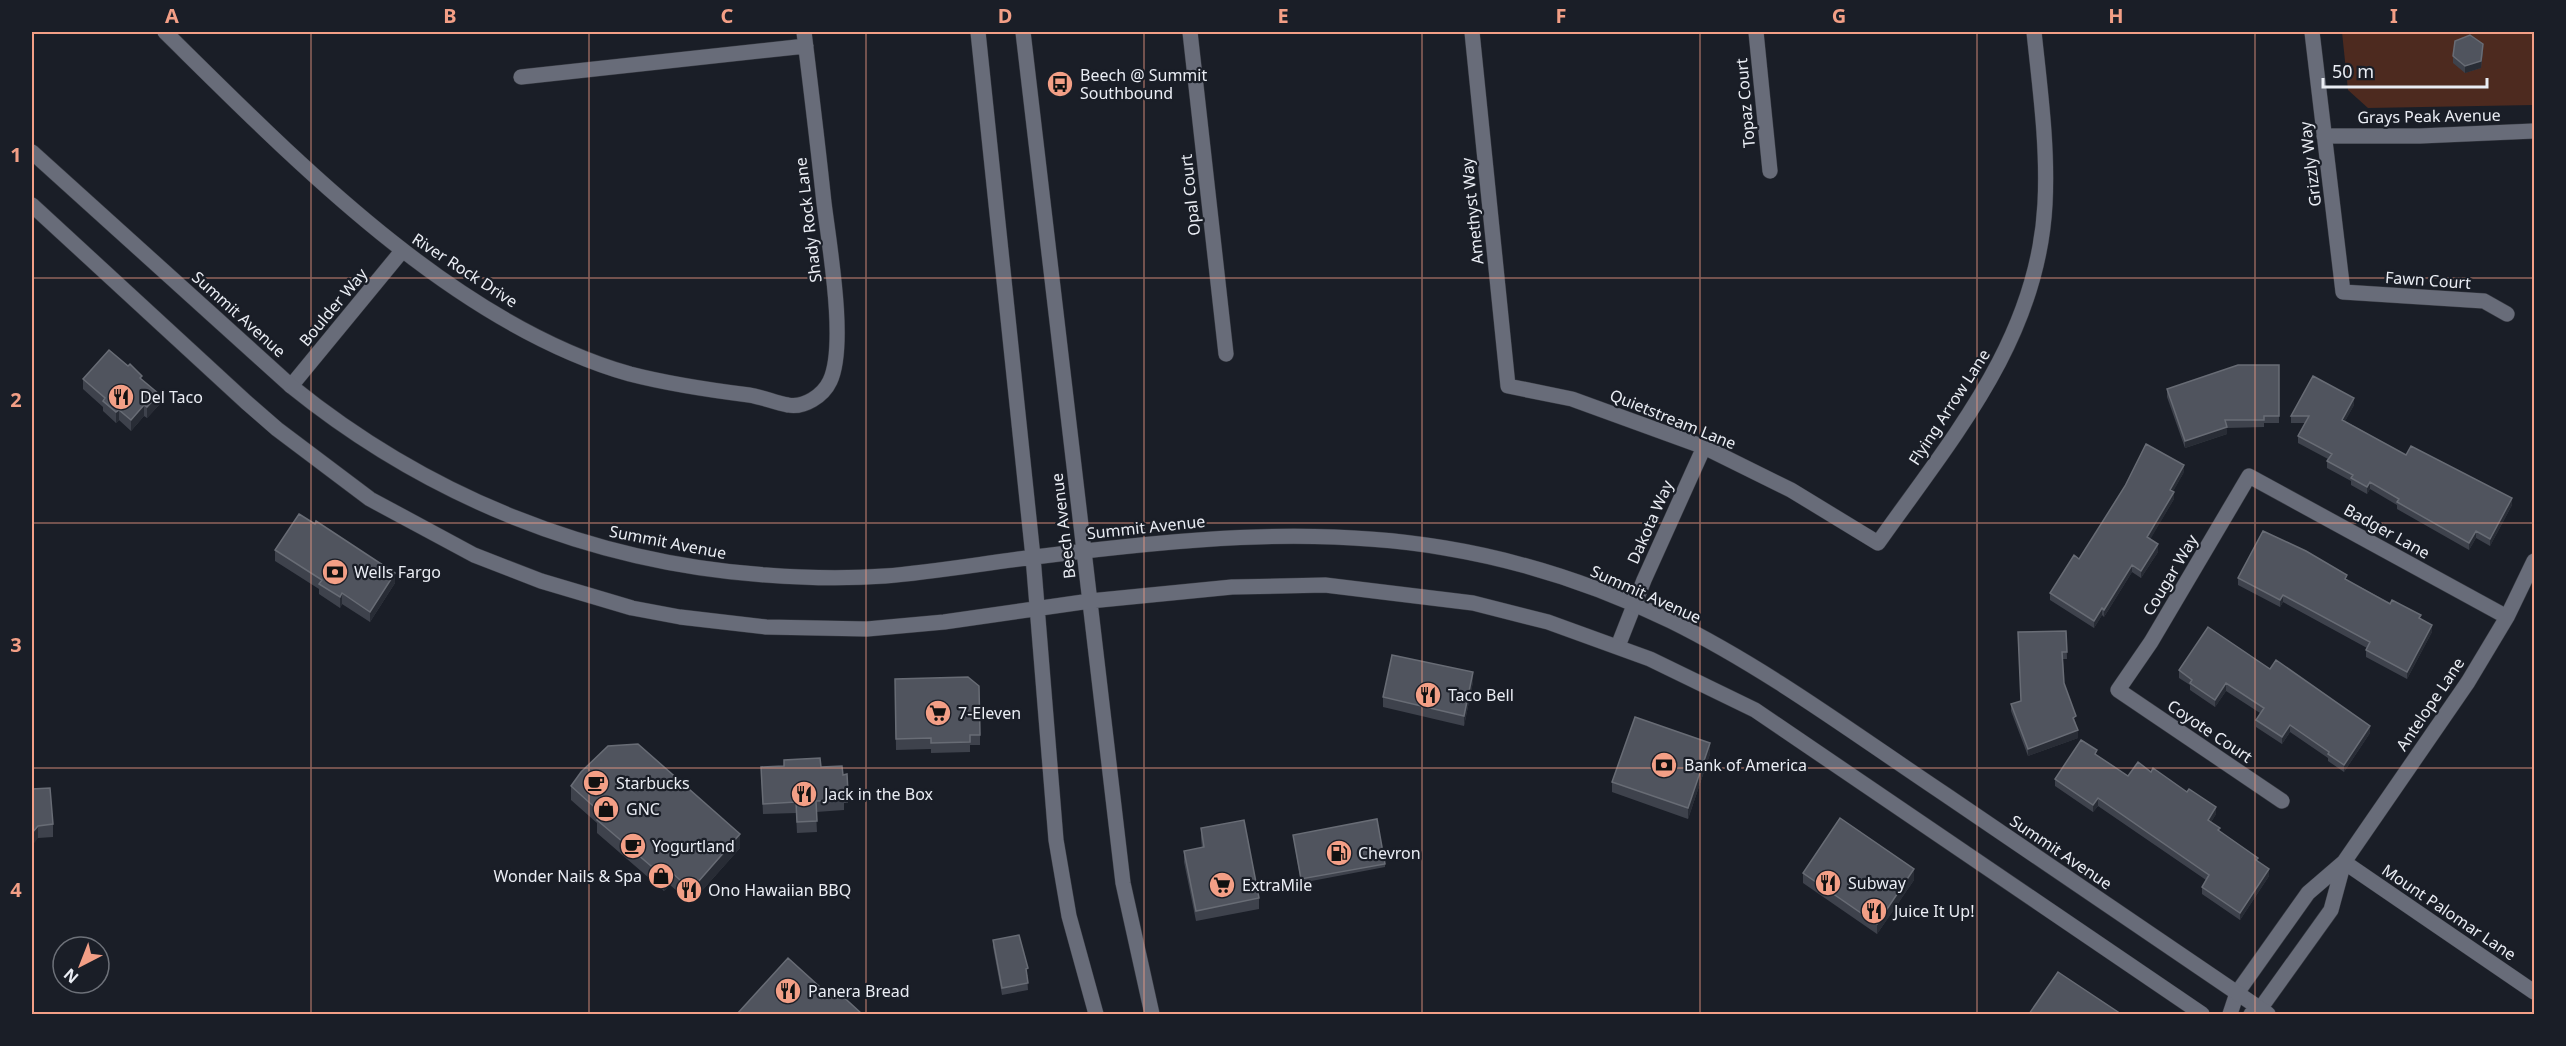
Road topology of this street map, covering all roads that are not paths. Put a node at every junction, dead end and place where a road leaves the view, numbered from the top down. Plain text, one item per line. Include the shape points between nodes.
1 (165, 32) edge
2 (978, 32) edge
3 (1023, 32) edge
4 (1190, 32) edge
5 (1472, 32) edge
6 (1756, 32) edge
7 (2034, 32) edge
8 (2312, 32) edge
9 (805, 39) edge
10 (521, 77) dead end
11 (2535, 131) edge
12 (2324, 136) junction
13 (32, 152) edge
14 (1770, 171) dead end
15 (32, 205) edge
16 (402, 251) junction
17 (2343, 292) joint
18 (2507, 314) dead end
19 (1226, 354) dead end
20 (291, 386) junction
21 (1508, 386) joint
22 (815, 400) joint
23 (1704, 447) junction
24 (2249, 476) joint
25 (1878, 543) joint
26 (1085, 551) junction
27 (1033, 557) junction
28 (2535, 561) edge
29 (1090, 601) junction
30 (1633, 605) junction
31 (1036, 608) junction
32 (2507, 617) junction
33 (1617, 646) junction
34 (2118, 690) joint
35 (2282, 801) dead end
36 (2344, 862) junction
37 (2238, 993) junction
38 (2535, 993) edge
39 (2260, 1013) edge
40 (1096, 1014) edge
41 (1152, 1014) edge
42 (2202, 1014) edge
43 (2230, 1014) edge

1 - 16 street, River Rock Drive via 266,131
2 - 27 street, Beech Avenue
3 - 26 street, Beech Avenue
4 - 19 street, Opal Court
5 - 21 street, Amethyst Way
6 - 14 street, Topaz Court
7 - 25 street, Flying Arrow Lane via 2046,148 2045,206 2033,280 2022,317 1982,395
8 - 12 street, Grizzly Way
9 - 10 street
9 - 22 street, Shady Rock Lane via 835,294 836,354 830,381
11 - 12 street, Grays Peak Avenue
12 - 17 street, Grizzly Way
13 - 20 street, Summit Avenue
15 - 31 street via 277,429 370,499 485,559 541,581 632,608 766,627 867,629
16 - 20 street, Boulder Way
16 - 22 street, River Rock Drive via 477,303 544,340 629,374 704,390 763,397 790,406
17 - 18 street, Fawn Court via 2484,302
20 - 27 street, Summit Avenue via 404,464 466,498 577,541 624,553 719,572 816,578 882,576
21 - 23 street, Quietstream Lane via 1572,399
23 - 25 street, Quietstream Lane via 1791,490
23 - 30 street, Dakota Way
24 - 32 street, Badger Lane
24 - 34 street, Cougar Way via 2151,642
26 - 27 street, Summit Avenue
26 - 29 street, Beech Avenue
26 - 30 street, Summit Avenue via 1245,536 1331,535 1444,548 1536,568
27 - 31 street, Beech Avenue
28 - 32 street, Antelope Lane
29 - 31 street
29 - 33 street via 1232,587 1325,585 1473,603 1548,622
29 - 41 street, Beech Avenue via 1123,883
30 - 33 street, Dakota Way
30 - 37 street, Summit Avenue via 1672,622 1777,681
31 - 40 street, Beech Avenue via 1056,840 1069,916
32 - 36 street, Antelope Lane via 2468,682
33 - 42 street via 1755,710
34 - 35 street, Coyote Court
36 - 37 street, Antelope Lane via 2308,893
36 - 38 street, Mount Palomar Lane
36 - 39 street, Antelope Lane via 2331,910
37 - 39 street, Summit Avenue
37 - 43 street, Antelope Lane

